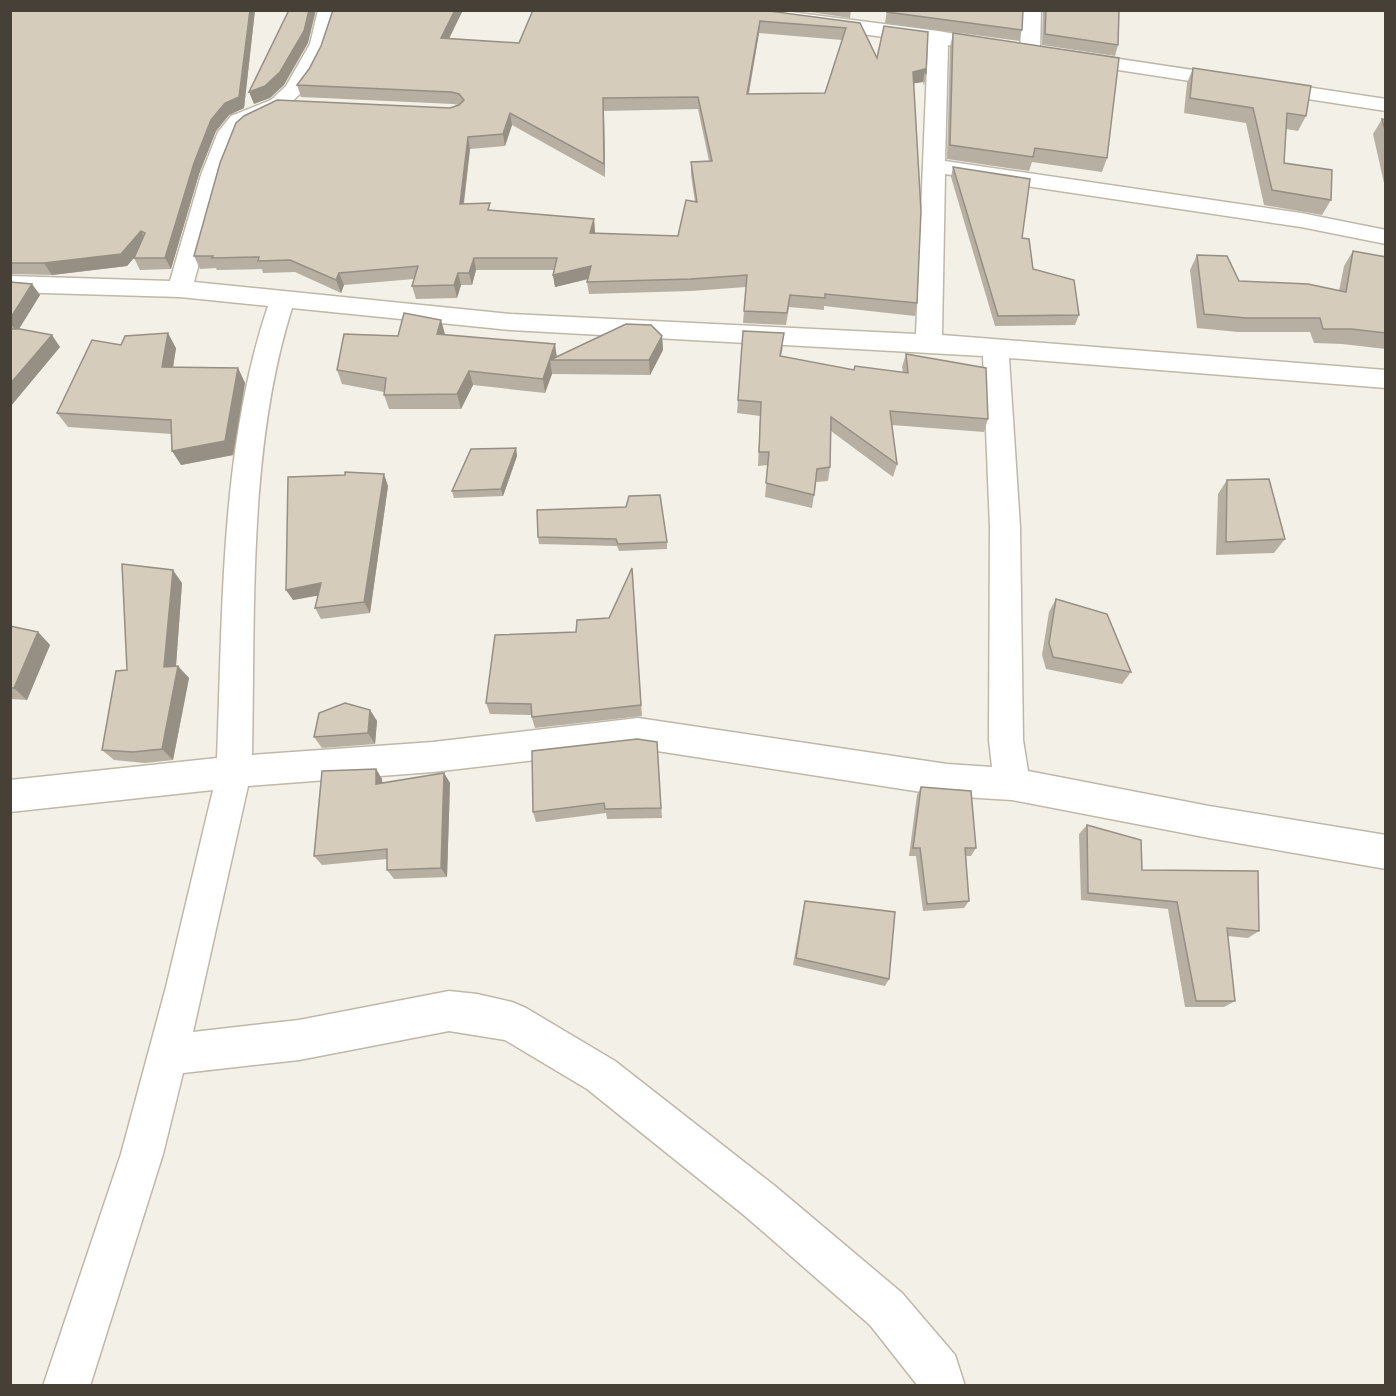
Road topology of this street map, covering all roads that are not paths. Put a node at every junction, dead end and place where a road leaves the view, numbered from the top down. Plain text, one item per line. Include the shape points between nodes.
1 (328, 10) edge
2 (729, 10) edge
3 (1032, 10) edge
4 (938, 38) junction
5 (1030, 51) junction
6 (278, 104) junction
7 (301, 105) edge
8 (1386, 105) edge
9 (934, 166) junction
10 (1386, 237) edge
11 (10, 284) edge
12 (180, 289) junction
13 (283, 298) junction
14 (929, 343) junction
15 (996, 350) junction
16 (1386, 379) edge
17 (234, 772) junction
18 (1012, 784) junction
19 (10, 796) edge
20 (1386, 852) edge
21 (167, 1055) junction
22 (66, 1386) edge
23 (942, 1386) edge

1 - 6 street via 320,44 307,69
2 - 4 street
3 - 5 street
4 - 5 street
4 - 9 street
5 - 8 street
6 - 7 street
6 - 12 street via 239,121 229,132 212,175
9 - 10 street via 1301,220
9 - 14 street
11 - 12 street
12 - 13 street
13 - 14 street via 511,322
13 - 17 street via 268,344 242,514
14 - 15 street
15 - 16 street
15 - 18 street via 1005,527 1006,740
17 - 18 street via 433,757 638,733 946,780
17 - 19 street
17 - 21 street
18 - 20 street
21 - 22 street via 142,1154
21 - 23 street via 299,1040 449,1011 512,1023 600,1075 760,1201 886,1309 938,1372

